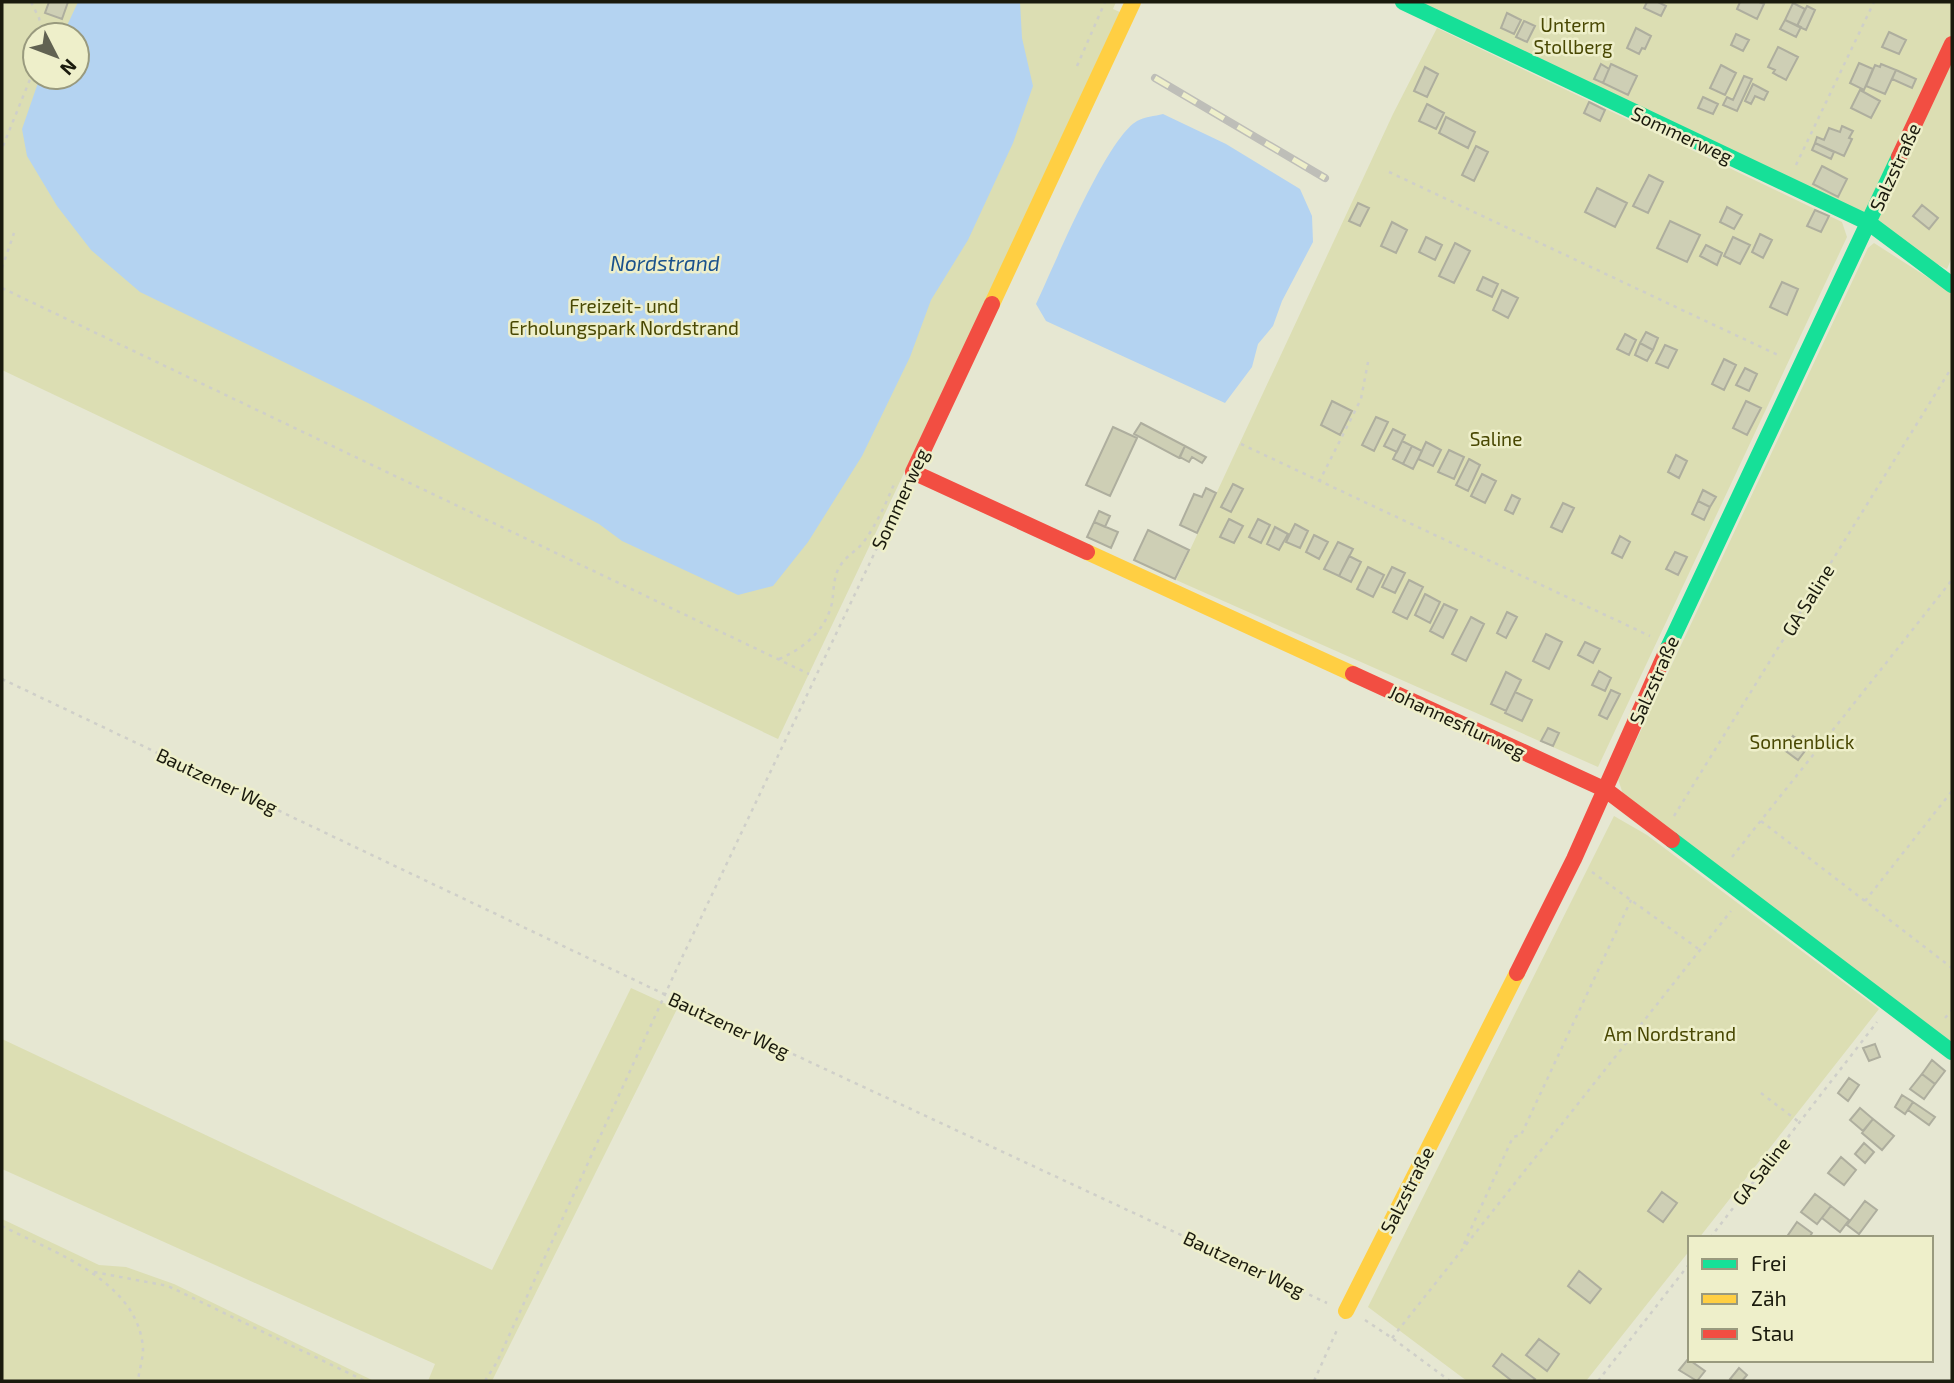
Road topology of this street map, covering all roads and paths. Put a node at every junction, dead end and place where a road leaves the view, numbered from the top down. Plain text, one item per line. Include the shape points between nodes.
1 (31, 2) edge
2 (1133, 2) edge
3 (1402, 2) edge
4 (1874, 2) edge
5 (40, 21) edge
6 (1952, 44) edge
7 (25, 91) edge
8 (3, 144) edge
9 (1389, 172) dead end
10 (1787, 184) junction
11 (1869, 223) junction
12 (14, 233) dead end
13 (2, 268) edge
14 (1952, 285) edge
15 (2, 288) edge
16 (1368, 362) dead end
17 (1802, 366) junction
18 (1952, 367) edge
19 (1241, 444) dead end
20 (913, 472) junction
21 (1319, 482) junction
22 (1952, 580) edge
23 (1669, 645) junction
24 (809, 674) dead end
25 (2, 679) edge
26 (1606, 790) junction
27 (1952, 791) edge
28 (1761, 821) junction
29 (1663, 833) junction
30 (1574, 859) junction
31 (1718, 875) junction
32 (1743, 894) junction
33 (1631, 900) junction
34 (1865, 902) junction
35 (1700, 950) junction
36 (1952, 968) edge
37 (664, 994) junction
38 (1889, 1006) junction
39 (1952, 1052) edge
40 (1761, 1093) dead end
41 (1799, 1122) junction
42 (2, 1226) edge
43 (1712, 1236) edge
44 (1461, 1250) junction
45 (1688, 1266) edge
46 (94, 1272) junction
47 (1346, 1311) junction
48 (1392, 1338) junction
49 (138, 1381) edge
50 (365, 1381) edge
51 (485, 1381) edge
52 (1314, 1381) edge
53 (1450, 1381) edge
54 (1598, 1381) edge

1 - 5 path
2 - 20 street, Sommerweg
3 - 10 street, Sommerweg
4 - 10 path
6 - 11 street, Salzstraße
7 - 8 path
9 - 17 path
10 - 11 street, Sommerweg
11 - 14 street, Sommerweg
11 - 17 street, Salzstraße
12 - 13 path
15 - 24 path
16 - 21 path via 1361,399
17 - 23 street, Salzstraße
18 - 29 path, GA Saline
19 - 21 path
20 - 26 street, Johannesflurweg
20 - 37 path, Sommerweg
21 - 23 path
22 - 28 path
23 - 26 street, Salzstraße
25 - 37 path, Bautzener Weg
26 - 29 street, Johannesflurweg
26 - 30 street, Salzstraße
27 - 34 path
28 - 31 path
28 - 34 path
29 - 31 street, Johannesflurweg
30 - 33 path
30 - 47 street, Salzstraße
31 - 32 street, Johannesflurweg
32 - 35 path
32 - 38 street, Johannesflurweg
33 - 35 path
33 - 44 path via 1521,1135 1513,1137
34 - 36 path
35 - 44 path
37 - 47 path, Bautzener Weg
37 - 51 path, Sommerweg
38 - 39 street, Johannesflurweg
38 - 41 path, GA Saline
40 - 41 path
41 - 43 path, GA Saline
42 - 46 path
44 - 48 path
45 - 54 path
46 - 49 path via 136,1318 143,1349
46 - 50 path via 168,1286
47 - 48 path, Bautzener Weg
47 - 52 path
48 - 53 path, Bautzener Weg

